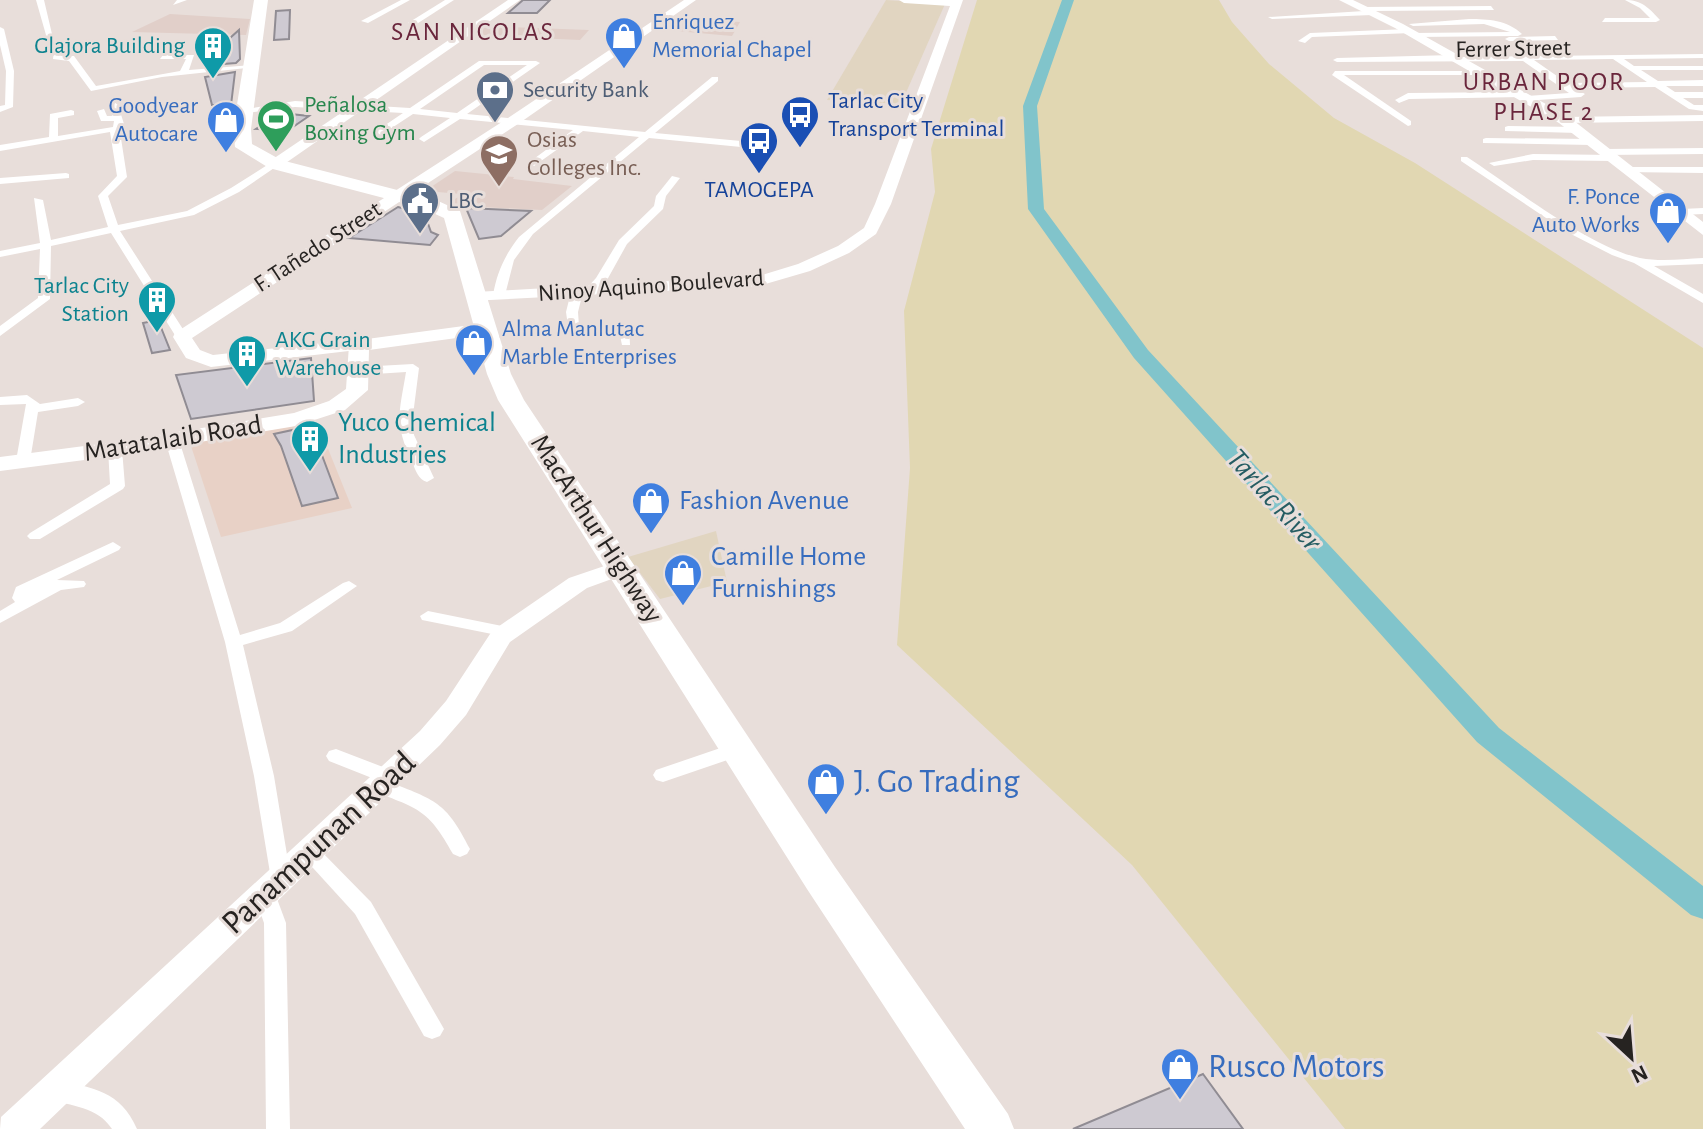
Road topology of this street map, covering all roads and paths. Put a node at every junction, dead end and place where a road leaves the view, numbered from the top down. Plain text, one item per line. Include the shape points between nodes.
1 (40, 0) edge
2 (261, 0) edge
3 (406, 0) edge
4 (450, 0) edge
5 (515, 0) edge
6 (691, 0) edge
7 (904, 0) edge
8 (1344, 0) edge
9 (1629, 0) edge
10 (954, 1) edge
11 (1491, 8) dead end
12 (433, 10) junction
13 (447, 13) dead end
14 (1374, 14) junction
15 (1466, 16) dead end
16 (1276, 20) dead end
17 (365, 21) dead end
18 (1609, 22) dead end
19 (412, 23) dead end
20 (1432, 23) junction
21 (1480, 28) dead end
22 (0, 31) edge
23 (1415, 33) junction
24 (1518, 34) junction
25 (1302, 41) dead end
26 (1585, 48) dead end
27 (1450, 55) junction
28 (163, 57) dead end
29 (1525, 58) junction
30 (1559, 58) junction
31 (3, 59) edge
32 (1337, 60) dead end
33 (1619, 60) junction
34 (1702, 65) edge
35 (252, 67) junction
36 (1639, 71) junction
37 (184, 72) junction
38 (5, 73) edge
39 (1481, 73) junction
40 (715, 79) dead end
41 (1393, 81) dead end
42 (1603, 85) junction
43 (1565, 86) junction
44 (1703, 86) edge
45 (1413, 87) dead end
46 (1666, 89) junction
47 (1454, 90) dead end
48 (1514, 92) junction
49 (5, 94) edge
50 (1579, 95) junction
51 (1703, 95) edge
52 (1399, 100) dead end
53 (1435, 102) dead end
54 (1684, 102) junction
55 (1703, 102) edge
56 (114, 105) dead end
57 (356, 108) junction
58 (1703, 108) edge
59 (0, 109) edge
60 (245, 110) junction
61 (101, 111) dead end
62 (411, 111) junction
63 (71, 113) dead end
64 (459, 116) junction
65 (1703, 118) edge
66 (1564, 120) junction
67 (513, 121) junction
68 (1408, 123) dead end
69 (116, 124) junction
70 (581, 128) junction
71 (1508, 129) dead end
72 (1578, 130) junction
73 (381, 132) dead end
74 (645, 134) junction
75 (53, 138) junction
76 (424, 139) dead end
77 (1486, 141) dead end
78 (1592, 142) junction
79 (741, 144) dead end
80 (0, 148) edge
81 (1703, 151) edge
82 (1609, 155) junction
83 (1464, 159) dead end
84 (534, 163) dead end
85 (1494, 163) dead end
86 (275, 164) junction
87 (1627, 170) junction
88 (1703, 170) edge
89 (66, 176) dead end
90 (675, 178) dead end
91 (0, 181) edge
92 (396, 196) junction
93 (38, 200) dead end
94 (1703, 211) edge
95 (1682, 212) junction
96 (1703, 230) edge
97 (115, 231) junction
98 (46, 244) junction
99 (0, 254) edge
100 (1638, 261) junction
101 (1703, 261) edge
102 (583, 292) junction
103 (1703, 299) edge
104 (487, 307) junction
105 (0, 318) edge
106 (20, 318) junction
107 (0, 332) edge
108 (182, 337) junction
109 (626, 342) dead end
110 (359, 345) junction
111 (359, 371) junction
112 (0, 401) edge
113 (78, 402) dead end
114 (32, 409) junction
115 (172, 440) junction
116 (115, 449) junction
117 (12, 462) edge
118 (427, 478) dead end
119 (35, 536) dead end
120 (113, 547) dead end
121 (622, 567) junction
122 (78, 584) dead end
123 (349, 586) dead end
124 (27, 602) junction
125 (428, 616) dead end
126 (0, 618) edge
127 (507, 632) junction
128 (234, 642) junction
129 (738, 749) junction
130 (336, 756) dead end
131 (663, 775) dead end
132 (384, 782) junction
133 (460, 849) dead end
134 (310, 852) junction
135 (273, 886) junction
136 (432, 1029) dead end
137 (56, 1090) junction
138 (14, 1129) edge
139 (125, 1129) edge
140 (278, 1129) edge
141 (991, 1129) edge

1 - 37 street via 57,59 71,58 94,89
2 - 35 highway, MacArthur Highway
3 - 17 street
4 - 12 street
5 - 57 main road
6 - 67 main road, F. Tañedo Street
7 - 10 main road
8 - 14 main road
9 - 18 street via 1656,20
10 - 102 main road, Ninoy Aquino Boulevard via 873,228 830,259 759,281
11 - 14 street
12 - 13 street
12 - 19 street
14 - 15 street
14 - 16 street
14 - 23 main road
20 - 21 street
20 - 23 street
20 - 24 street via 1492,21
22 - 31 street
23 - 24 street
23 - 24 street via 1557,37
23 - 25 street via 1310,35
23 - 27 main road
26 - 27 street, Ferrer Street
27 - 29 street
27 - 32 street
27 - 39 main road
28 - 37 street via 191,57
29 - 30 street
29 - 43 street
30 - 33 street
30 - 42 street
31 - 38 street
33 - 34 street
33 - 36 street
34 - 36 street
35 - 37 street
35 - 60 highway, MacArthur Highway
36 - 46 street
38 - 49 street
39 - 48 main road
39 - 68 street via 1335,73
40 - 74 street
41 - 48 street
42 - 43 street
42 - 46 street
43 - 50 street
44 - 46 street
45 - 48 street
46 - 50 street
46 - 51 street
46 - 54 street
47 - 48 street
48 - 50 street
48 - 52 street
48 - 53 street
48 - 66 main road
49 - 59 street via 9,107
54 - 55 street
54 - 58 street
56 - 69 street
57 - 60 street via 295,104
57 - 62 street
57 - 86 main road
60 - 86 highway, MacArthur Highway via 244,147
61 - 69 street via 104,119
62 - 64 street
62 - 64 street via 482,63 536,63
62 - 73 street
63 - 75 street via 53,116
64 - 67 street
64 - 76 street
65 - 66 street
66 - 72 main road
67 - 70 street
67 - 92 main road, F. Tañedo Street
69 - 75 street
69 - 97 street via 122,177 103,196
70 - 74 street
70 - 84 street
71 - 72 street
72 - 78 main road
74 - 79 street
74 - 104 street via 516,245
75 - 80 street
77 - 78 street
78 - 82 main road
81 - 82 street
82 - 85 street
82 - 87 main road
83 - 100 street via 1579,232
86 - 92 highway, MacArthur Highway
86 - 97 street via 197,210
87 - 88 street
87 - 95 main road
89 - 91 street
90 - 102 street via 659,207 623,242 601,280
92 - 104 highway, MacArthur Highway via 454,217
92 - 108 main road, F. Tañedo Street
93 - 98 street
94 - 95 street
95 - 96 main road
97 - 98 street
97 - 108 street
98 - 99 street
98 - 106 street via 44,299
100 - 101 street
100 - 103 street
102 - 104 main road, Ninoy Aquino Boulevard
102 - 109 street via 572,312 573,330 625,327
104 - 110 main road
104 - 121 highway, MacArthur Highway via 499,374 511,400
105 - 106 street
106 - 107 street
108 - 110 main road via 193,354 211,361
110 - 111 main road
111 - 115 main road, Matatalaib Road via 353,395 323,411
111 - 118 street via 413,368 405,423
112 - 114 street via 27,399
113 - 114 street
114 - 117 street
115 - 116 main road, Matatalaib Road
115 - 128 street
116 - 117 main road, Matatalaib Road
116 - 119 street via 118,486
120 - 124 street via 22,591 20,598
121 - 127 main road, Panampunan Road via 578,583
121 - 129 highway, MacArthur Highway
122 - 124 street via 57,585
123 - 128 street via 286,627
124 - 126 street
125 - 127 street
127 - 132 main road, Panampunan Road via 456,708
128 - 135 street via 264,776
129 - 131 street
129 - 141 highway, MacArthur Highway
130 - 132 street
132 - 133 street via 441,813
132 - 134 main road, Panampunan Road
134 - 135 main road, Panampunan Road
134 - 136 street via 363,908
135 - 137 main road, Panampunan Road
135 - 140 street
137 - 138 main road, Panampunan Road
137 - 139 street via 111,1106

